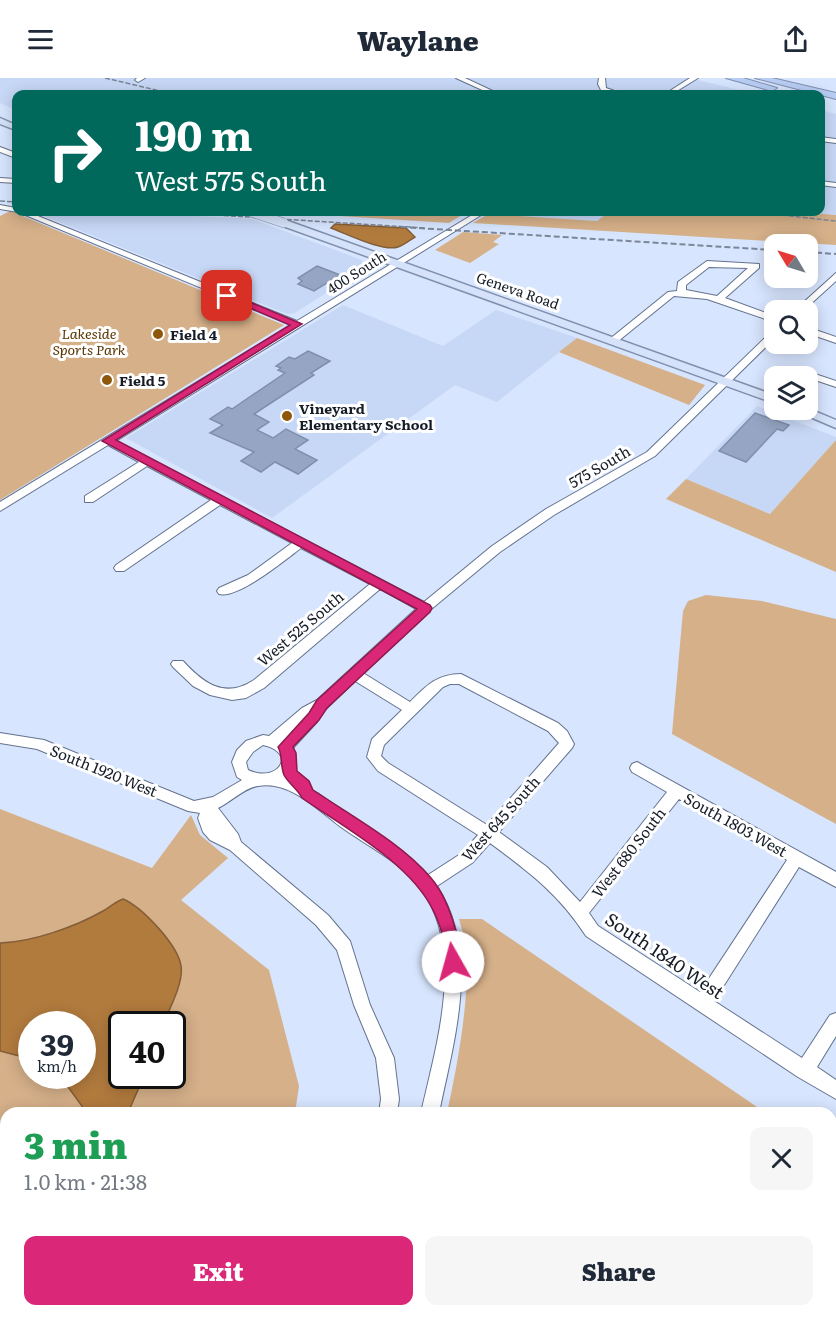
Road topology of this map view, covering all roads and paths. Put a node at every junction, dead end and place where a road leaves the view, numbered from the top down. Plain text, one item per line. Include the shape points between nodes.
1 (459, 78) edge
2 (602, 78) edge
3 (695, 78) edge
4 (731, 78) edge
5 (760, 78) edge
6 (487, 90) edge
7 (606, 90) edge
8 (675, 90) edge
9 (782, 90) edge
10 (811, 90) edge
11 (32, 216) edge
12 (262, 216) edge
13 (466, 216) edge
14 (475, 216) edge
15 (429, 243) junction
16 (396, 263) junction
17 (836, 276) edge
18 (682, 291) junction
19 (717, 300) junction
20 (810, 300) edge
21 (764, 316) edge
22 (297, 324) junction
23 (818, 334) edge
24 (614, 340) junction
25 (836, 340) edge
26 (764, 343) edge
27 (818, 377) edge
28 (725, 380) junction
29 (836, 384) edge
30 (764, 395) edge
31 (818, 417) edge
32 (836, 424) edge
33 (108, 441) junction
34 (148, 461) junction
35 (89, 499) dead end
36 (219, 500) junction
37 (0, 507) edge
38 (299, 543) junction
39 (120, 568) dead end
40 (378, 584) junction
41 (223, 591) dead end
42 (426, 608) junction
43 (178, 664) dead end
44 (354, 674) junction
45 (410, 709) junction
46 (0, 738) edge
47 (278, 744) junction
48 (288, 766) junction
49 (637, 768) dead end
50 (240, 769) junction
51 (272, 779) junction
52 (256, 780) junction
53 (676, 791) junction
54 (307, 794) junction
55 (210, 806) junction
56 (488, 833) junction
57 (797, 858) junction
58 (836, 880) edge
59 (427, 884) junction
60 (579, 913) junction
61 (702, 1004) junction
62 (836, 1021) edge
63 (804, 1071) junction
64 (836, 1090) edge
65 (389, 1107) edge
66 (431, 1107) edge

1 - 6 street
2 - 7 street via 601,84
3 - 8 street
4 - 9 highway
5 - 10 highway
11 - 22 street
12 - 16 main road, Geneva Road, bridge
13 - 15 street, 400 South
14 - 15 street, 400 South
15 - 16 street, 400 South
16 - 22 street, 400 South
16 - 24 main road, Geneva Road
17 - 20 street
18 - 19 street
18 - 19 street via 681,284 707,264 756,266
18 - 24 street via 671,294
19 - 21 street
22 - 33 street, 400 South
23 - 25 street
24 - 28 main road, Geneva Road
26 - 28 street, 575 South
27 - 29 street
28 - 30 main road, Geneva Road
28 - 42 street, 575 South via 651,454 532,524
31 - 32 main road
33 - 34 street
33 - 37 street, 400 South
34 - 35 street
34 - 36 street
36 - 38 street
36 - 39 street
38 - 40 street
38 - 41 street via 252,578
40 - 42 street
40 - 43 street, West 525 South via 259,684 241,694 222,694 207,687
42 - 44 street, 575 South
44 - 45 street
44 - 47 street, 575 South via 314,717
45 - 56 street, South 1840 West via 376,743 374,757 383,767
45 - 56 street, West 645 South via 438,683 461,679 562,735 567,744
46 - 55 street, South 1920 West via 39,744 184,804
47 - 48 street via 289,753
47 - 50 street via 258,741 244,750
48 - 51 street
48 - 54 street
49 - 53 street, South 1803 West
50 - 52 street
50 - 55 street
51 - 52 street
51 - 54 street via 282,780
52 - 55 street
53 - 57 street, South 1803 West
53 - 60 street, West 680 South
54 - 59 street via 407,863
55 - 65 street via 205,818 208,828 234,845 322,920 345,946 362,1005 385,1058
56 - 59 street, West 645 South via 467,858
56 - 60 street, South 1840 West via 542,872
57 - 58 street, South 1803 West
57 - 61 street
59 - 66 street via 442,910 453,946 453,996
60 - 61 street, South 1840 West via 592,931
61 - 63 street, South 1840 West
62 - 63 street
63 - 64 street, South 1840 West

